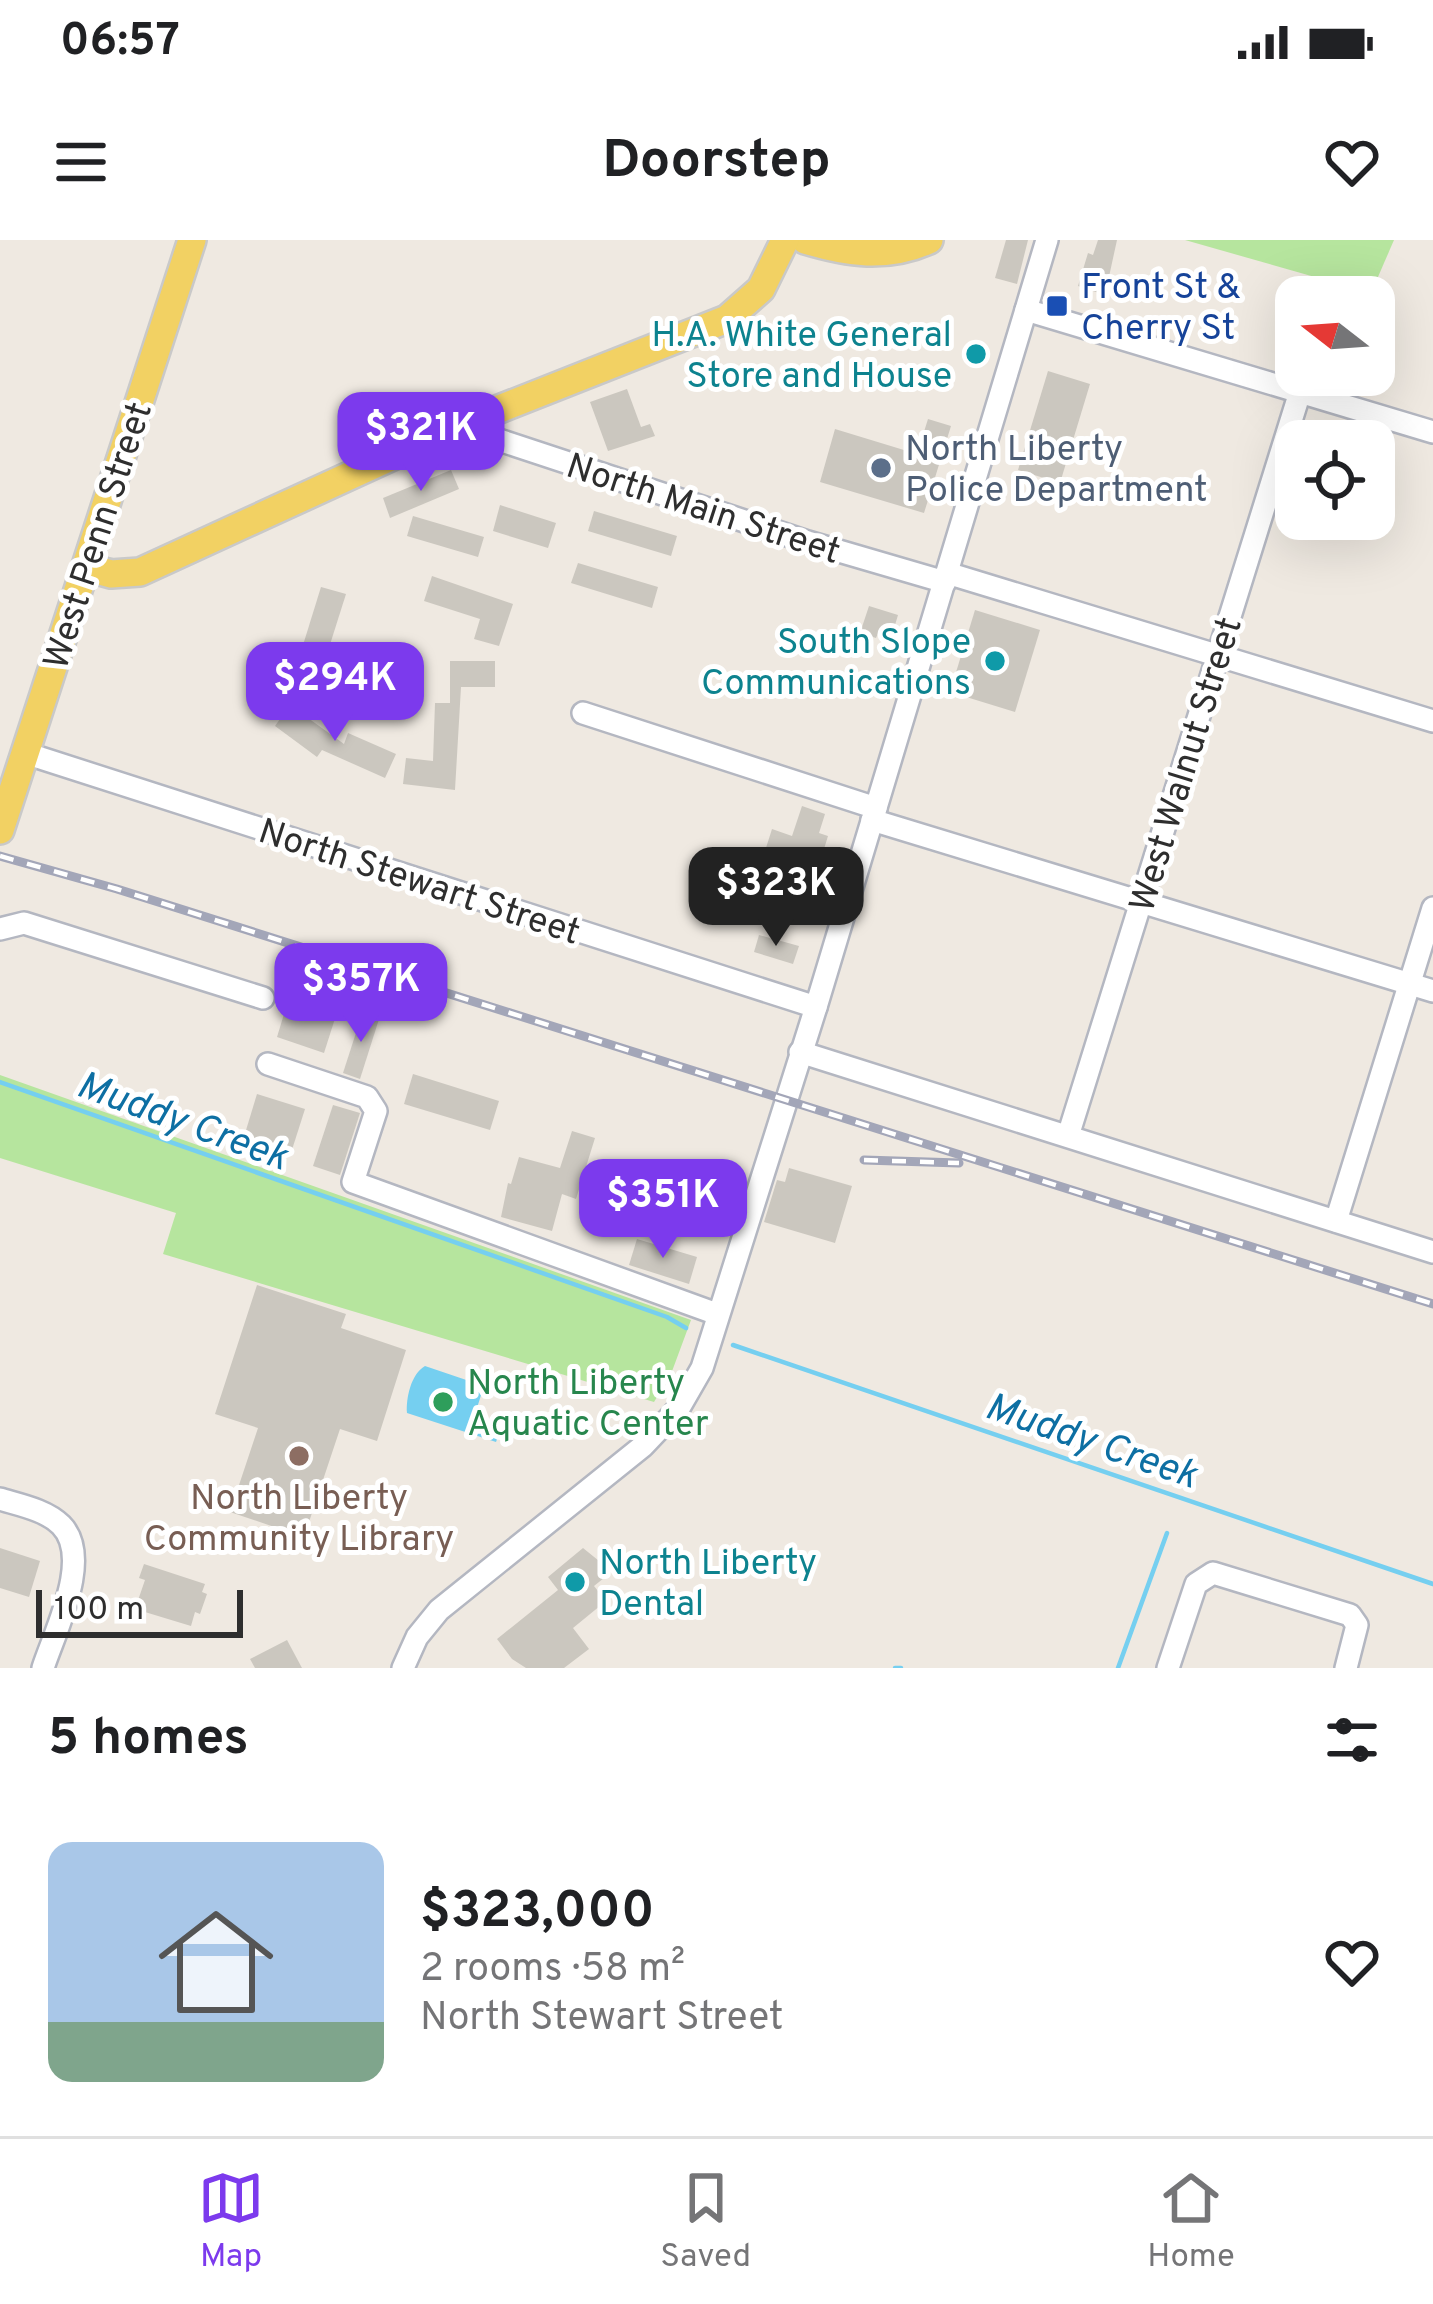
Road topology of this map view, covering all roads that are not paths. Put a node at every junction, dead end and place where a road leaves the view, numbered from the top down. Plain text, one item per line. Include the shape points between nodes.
1 (192, 240) edge
2 (785, 240) edge
3 (805, 240) edge
4 (928, 240) edge
5 (1047, 240) edge
6 (1026, 310) junction
7 (1275, 385) edge
8 (1299, 396) edge
9 (1313, 396) edge
10 (469, 421) junction
11 (1433, 433) edge
12 (86, 567) junction
13 (946, 577) junction
14 (1218, 653) junction
15 (583, 713) dead end
16 (1433, 721) edge
17 (13, 751) edge
18 (874, 814) junction
19 (0, 830) edge
20 (1141, 902) junction
21 (1433, 908) edge
22 (0, 929) edge
23 (1409, 984) junction
24 (1433, 992) edge
25 (263, 998) dead end
26 (816, 1007) junction
27 (800, 1052) junction
28 (268, 1064) dead end
29 (1068, 1136) junction
30 (1336, 1221) junction
31 (1433, 1252) edge
32 (717, 1314) junction
33 (0, 1499) edge
34 (43, 1668) edge
35 (403, 1668) edge
36 (1168, 1668) edge
37 (1346, 1668) edge

1 - 12 main road, West Penn Street
2 - 10 main road via 761,290 728,319
3 - 4 main road via 876,254
5 - 6 street
6 - 7 street
6 - 13 street
8 - 14 street, West Walnut Street
9 - 11 street
10 - 12 main road via 140,572
10 - 13 street, North Main Street via 493,438 808,542
12 - 17 main road, West Penn Street
13 - 14 street, North Main Street
13 - 18 street
14 - 16 street, North Main Street
14 - 20 street, West Walnut Street
15 - 18 street
17 - 19 main road, West Penn Street
17 - 26 street, North Stewart Street
18 - 20 street
18 - 26 street
20 - 23 street
20 - 29 street, West Walnut Street
21 - 23 street
22 - 25 street via 24,923
23 - 24 street
23 - 30 street
26 - 27 street
27 - 29 street
27 - 32 street
28 - 32 street via 367,1097 376,1111 352,1182
29 - 30 street
30 - 31 street
32 - 35 street via 692,1389 662,1427 439,1610
33 - 34 street via 49,1516 74,1546 74,1571
36 - 37 street via 1196,1584 1213,1573 1351,1615 1356,1636

